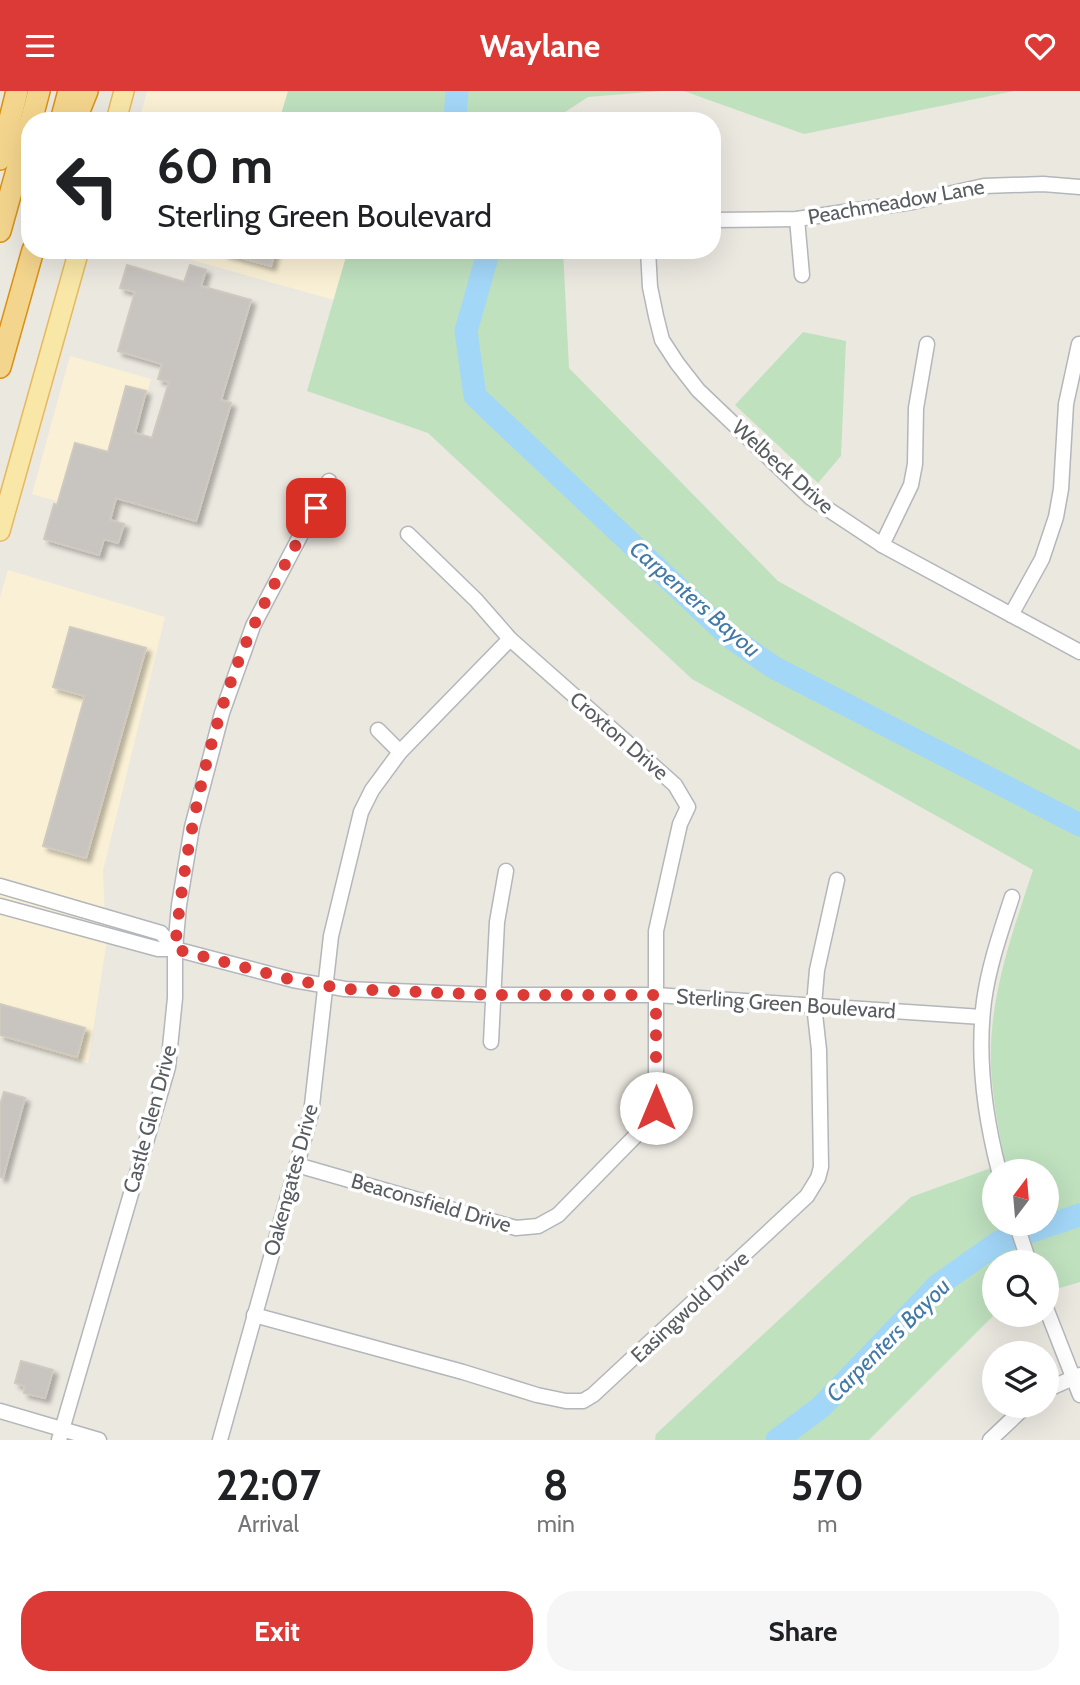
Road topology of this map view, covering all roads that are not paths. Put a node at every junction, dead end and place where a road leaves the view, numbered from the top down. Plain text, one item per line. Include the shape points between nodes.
1 (17, 91) edge
2 (39, 91) edge
3 (69, 91) edge
4 (87, 91) edge
5 (124, 91) edge
6 (33, 112) edge
7 (63, 112) edge
8 (79, 112) edge
9 (118, 112) edge
10 (21, 155) edge
11 (0, 159) edge
12 (1080, 187) edge
13 (796, 219) junction
14 (721, 220) edge
15 (0, 231) edge
16 (23, 259) edge
17 (30, 259) edge
18 (76, 259) edge
19 (648, 259) edge
20 (802, 275) dead end
21 (0, 341) edge
22 (927, 344) dead end
23 (1079, 344) edge
24 (0, 367) edge
25 (329, 481) dead end
26 (0, 531) edge
27 (408, 534) dead end
28 (882, 545) junction
29 (1011, 615) junction
30 (510, 639) junction
31 (1080, 653) edge
32 (378, 730) dead end
33 (400, 752) junction
34 (506, 871) dead end
35 (837, 880) dead end
36 (0, 886) edge
37 (1012, 897) dead end
38 (0, 906) edge
39 (91, 912) junction
40 (88, 930) junction
41 (175, 949) junction
42 (327, 987) junction
43 (493, 995) junction
44 (656, 995) junction
45 (814, 1005) junction
46 (982, 1017) junction
47 (491, 1042) dead end
48 (997, 1159) edge
49 (297, 1165) junction
50 (254, 1315) junction
51 (1054, 1327) edge
52 (1076, 1376) edge
53 (1059, 1384) edge
54 (1080, 1395) edge
55 (0, 1411) edge
56 (1013, 1418) edge
57 (61, 1435) edge
58 (99, 1440) edge
59 (220, 1440) edge
60 (990, 1440) edge

1 - 11 highway
2 - 6 highway
3 - 7 highway
4 - 8 highway
5 - 9 main road
10 - 15 highway
12 - 13 street, Peachmeadow Lane via 985,186
13 - 14 street, Peachmeadow Lane
13 - 20 street
16 - 21 highway
17 - 24 highway
18 - 26 main road
19 - 28 street, Welbeck Drive via 662,339 698,390 811,498
22 - 28 street via 916,408 911,485
23 - 29 street via 1066,404 1061,489 1053,529
25 - 41 street, Castle Glen Drive via 253,627 222,713 192,827
27 - 30 street, Croxton Drive via 477,600
28 - 29 street, Welbeck Drive
29 - 31 street, Welbeck Drive
30 - 33 street, Oakengates Drive
30 - 44 street, Croxton Drive via 675,785 688,807 656,931
32 - 33 street
33 - 42 street, Oakengates Drive via 372,790 354,834 331,936
34 - 43 street via 497,922
35 - 45 street, Easingwold Drive
36 - 39 street, Sterling Green Boulevard
37 - 46 street via 992,960
38 - 40 street, Sterling Green Boulevard
39 - 40 street
39 - 41 street, Sterling Green Boulevard via 161,933
40 - 41 street, Sterling Green Boulevard via 158,949
41 - 42 street, Sterling Green Boulevard
41 - 57 street, Castle Glen Drive via 168,1067
42 - 43 street, Sterling Green Boulevard
42 - 49 street, Oakengates Drive via 311,1114
43 - 44 street, Sterling Green Boulevard
43 - 47 street
44 - 45 street, Sterling Green Boulevard
44 - 49 street, Beaconsfield Drive via 656,1108 652,1119 558,1215 538,1226 516,1228
45 - 46 street, Sterling Green Boulevard
45 - 50 street, Easingwold Drive via 821,1142 818,1178 807,1196 583,1401 537,1395
46 - 48 street via 986,1104
49 - 50 street, Oakengates Drive
50 - 59 street, Oakengates Drive
51 - 52 street
52 - 53 street
52 - 54 street
55 - 57 street
56 - 60 street
57 - 58 street

